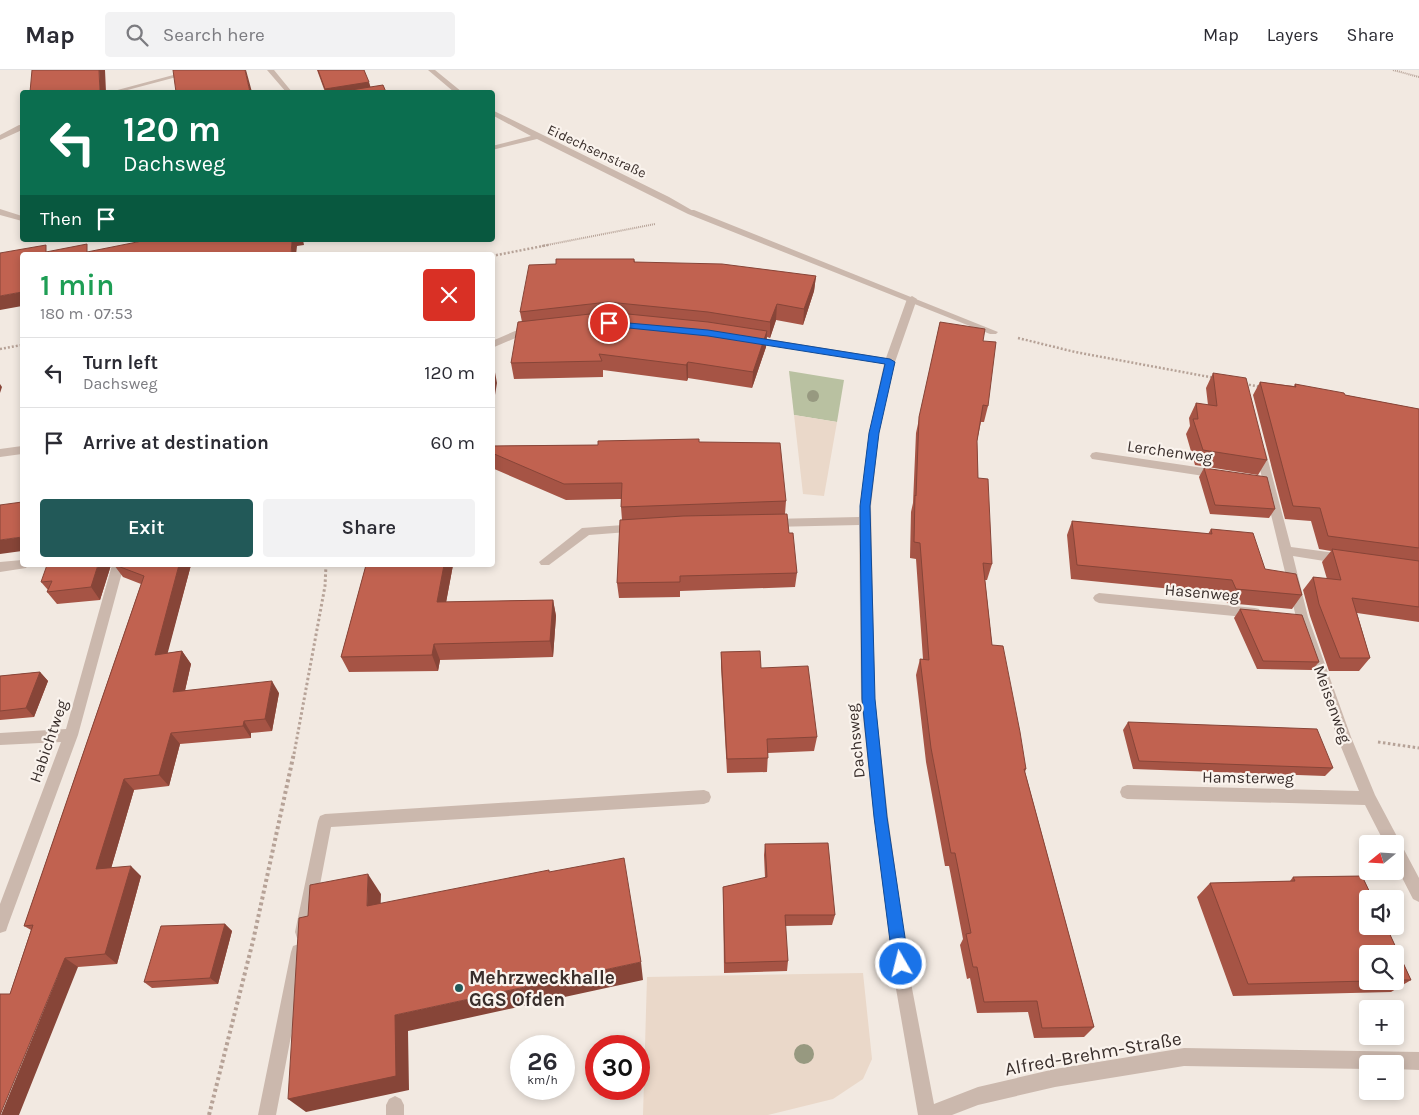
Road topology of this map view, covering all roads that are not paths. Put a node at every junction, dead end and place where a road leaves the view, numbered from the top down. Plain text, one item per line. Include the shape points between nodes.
1 (200, 70) edge
2 (270, 70) edge
3 (431, 70) edge
4 (138, 89) edge
5 (288, 90) edge
6 (456, 90) edge
7 (495, 114) edge
8 (20, 128) edge
9 (536, 137) junction
10 (0, 138) edge
11 (495, 147) edge
12 (0, 212) edge
13 (20, 218) edge
14 (912, 299) junction
15 (546, 330) edge
16 (993, 332) road end
17 (737, 337) edge
18 (495, 344) edge
19 (890, 362) junction
20 (1257, 437) edge
21 (20, 450) edge
22 (0, 453) edge
23 (1096, 456) dead end
24 (1230, 476) edge
25 (866, 521) junction
26 (754, 523) edge
27 (654, 527) edge
28 (1286, 551) junction
29 (1353, 560) edge
30 (545, 562) dead end
31 (20, 564) edge
32 (0, 567) edge
33 (117, 567) edge
34 (1099, 598) dead end
35 (1264, 614) edge
36 (71, 735) junction
37 (0, 739) edge
38 (1126, 792) dead end
39 (704, 797) dead end
40 (1369, 798) junction
41 (1388, 835) edge
42 (1404, 865) edge
43 (1419, 894) edge
44 (0, 925) edge
45 (1419, 1061) edge
46 (267, 1115) edge
47 (928, 1115) edge

1 - 4 street
2 - 5 street
3 - 6 street
7 - 9 street, Eidechsenstraße
8 - 10 street
9 - 11 street
9 - 14 street, Eidechsenstraße via 644,186 692,212
12 - 13 street
14 - 16 street, Eidechsenstraße
14 - 19 street, Dachsweg
15 - 18 street via 518,333
17 - 19 street
19 - 25 street, Dachsweg via 874,433
20 - 28 street, Meisenweg via 1264,481
21 - 22 street
23 - 24 street, Lerchenweg
25 - 26 street
25 - 47 street, Dachsweg via 868,699 904,983
27 - 30 street via 586,531
28 - 29 street
28 - 40 street, Meisenweg via 1298,617
31 - 32 street
33 - 36 street, Habichtweg
34 - 35 street, Hasenweg
36 - 37 street
36 - 44 street, Habichtweg
38 - 40 street, Hamsterweg
39 - 46 street via 325,821
40 - 41 street, Meisenweg
42 - 43 street
45 - 47 street, Alfred-Brehm-Straße via 1184,1057 1055,1078 978,1096

